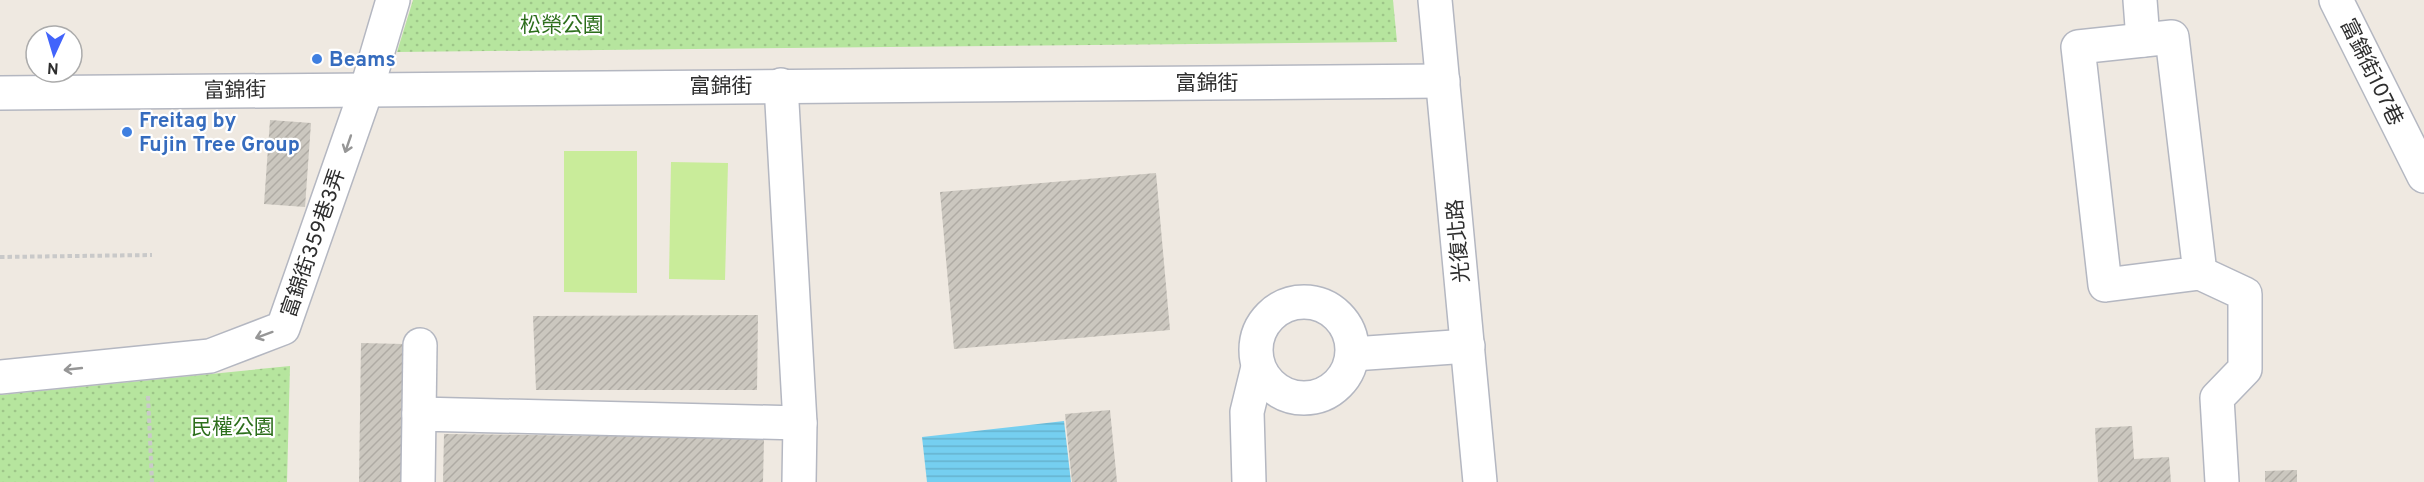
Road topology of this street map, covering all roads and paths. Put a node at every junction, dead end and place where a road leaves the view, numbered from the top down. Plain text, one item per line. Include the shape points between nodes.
1 (393, 0) edge
2 (1435, 0) edge
3 (2140, 0) edge
4 (2336, 0) edge
5 (2143, 40) junction
6 (1443, 81) junction
7 (781, 85) junction
8 (367, 88) junction
9 (0, 93) edge
10 (2424, 176) edge
11 (152, 255) dead end
12 (0, 257) edge
13 (2200, 273) junction
14 (420, 345) dead end
15 (1468, 346) junction
16 (1353, 354) junction
17 (145, 362) junction
18 (1258, 368) junction
19 (0, 377) edge
20 (419, 414) junction
21 (801, 423) junction
22 (152, 482) edge
23 (418, 482) edge
24 (799, 482) edge
25 (1250, 482) edge
26 (1480, 482) edge
27 (2222, 482) edge

1 - 8 street, 富錦街359巷3弄
2 - 6 street, 光復北路
3 - 5 street
4 - 10 street, 富錦街107巷
5 - 13 street via 2172,37
5 - 13 street via 2078,47 2105,285
6 - 7 street, 富錦街
6 - 15 street, 光復北路
7 - 8 street, 富錦街
7 - 21 street
8 - 9 street, 富錦街
8 -> 17 street, 富錦街359巷3弄 via 283,328 210,356
11 - 12 path
13 - 27 street via 2245,294 2245,369 2217,398
14 - 20 street
15 - 16 street
15 - 26 street, 光復北路
16 - 18 street via 1339,382 1311,398 1290,396 1270,385
16 - 18 street via 1350,332 1337,314 1318,303 1297,302 1276,309 1262,325 1255,346
17 -> 19 street, 富錦街359巷3弄
17 - 22 path
18 - 25 street via 1247,412
20 - 21 street
20 - 23 street
21 - 24 street

